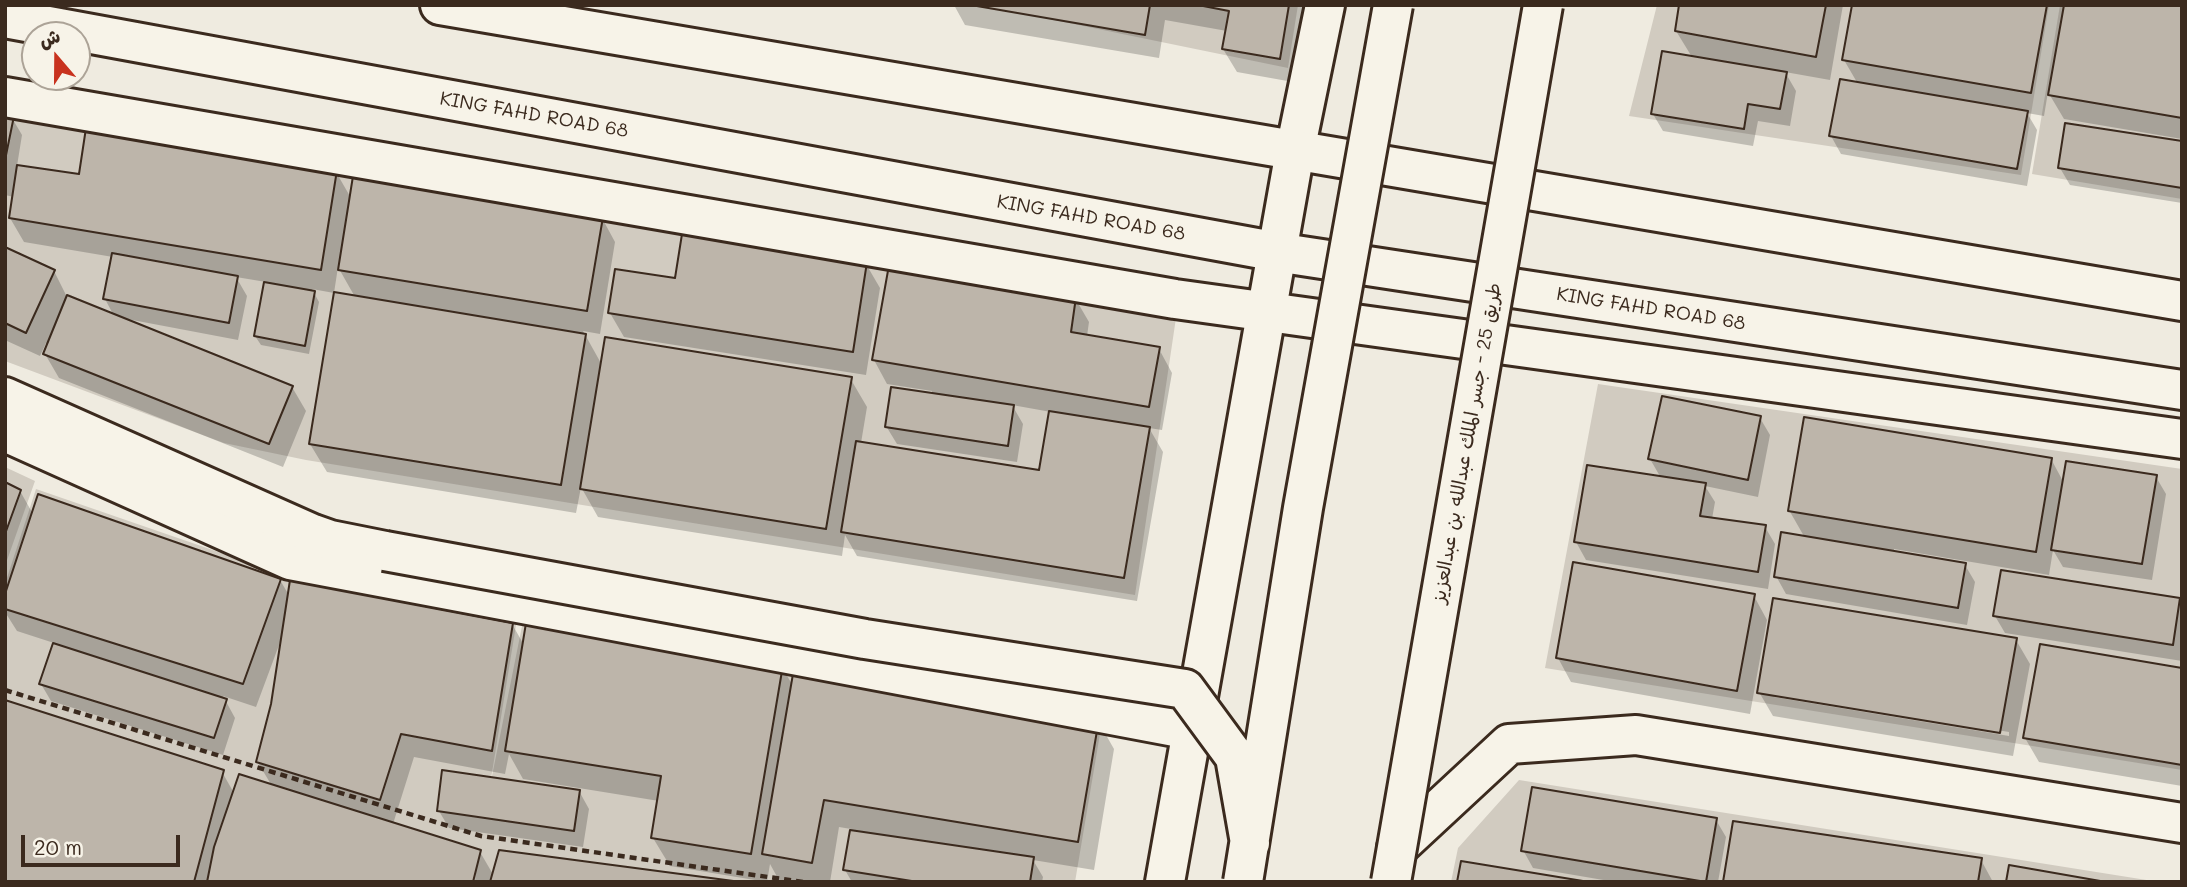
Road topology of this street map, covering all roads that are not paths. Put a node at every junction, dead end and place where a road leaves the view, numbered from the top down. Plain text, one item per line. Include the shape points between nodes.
1 (440, 5) edge
2 (1325, 5) edge
3 (1393, 5) edge
4 (1543, 5) edge
5 (5, 18) edge
6 (5, 97) edge
7 (1295, 151) junction
8 (1277, 252) junction
9 (2182, 301) edge
10 (2182, 390) edge
11 (5, 397) edge
12 (5, 432) edge
13 (2182, 439) edge
14 (1191, 730) junction
15 (2182, 823) edge
16 (1250, 844) junction
17 (1394, 865) edge
18 (1165, 882) edge
19 (1243, 882) edge

1 - 7 main road
2 - 7 main road
3 - 16 main road, bridge via 1303,508
4 - 17 main road, طريق 25 - جسر الملك عبدالله بن عبدالعزيز, bridge
5 - 8 main road, KING FAHD ROAD 68
6 - 13 main road via 1175,299
7 - 8 main road
7 - 9 main road
8 - 10 main road, KING FAHD ROAD 68
8 - 14 main road
11 - 16 main road, bridge via 330,540 865,639 1185,689 1235,757
12 - 14 main road via 290,560
14 - 18 main road
15 - 17 main road via 1636,735 1509,744
16 - 19 main road, bridge

